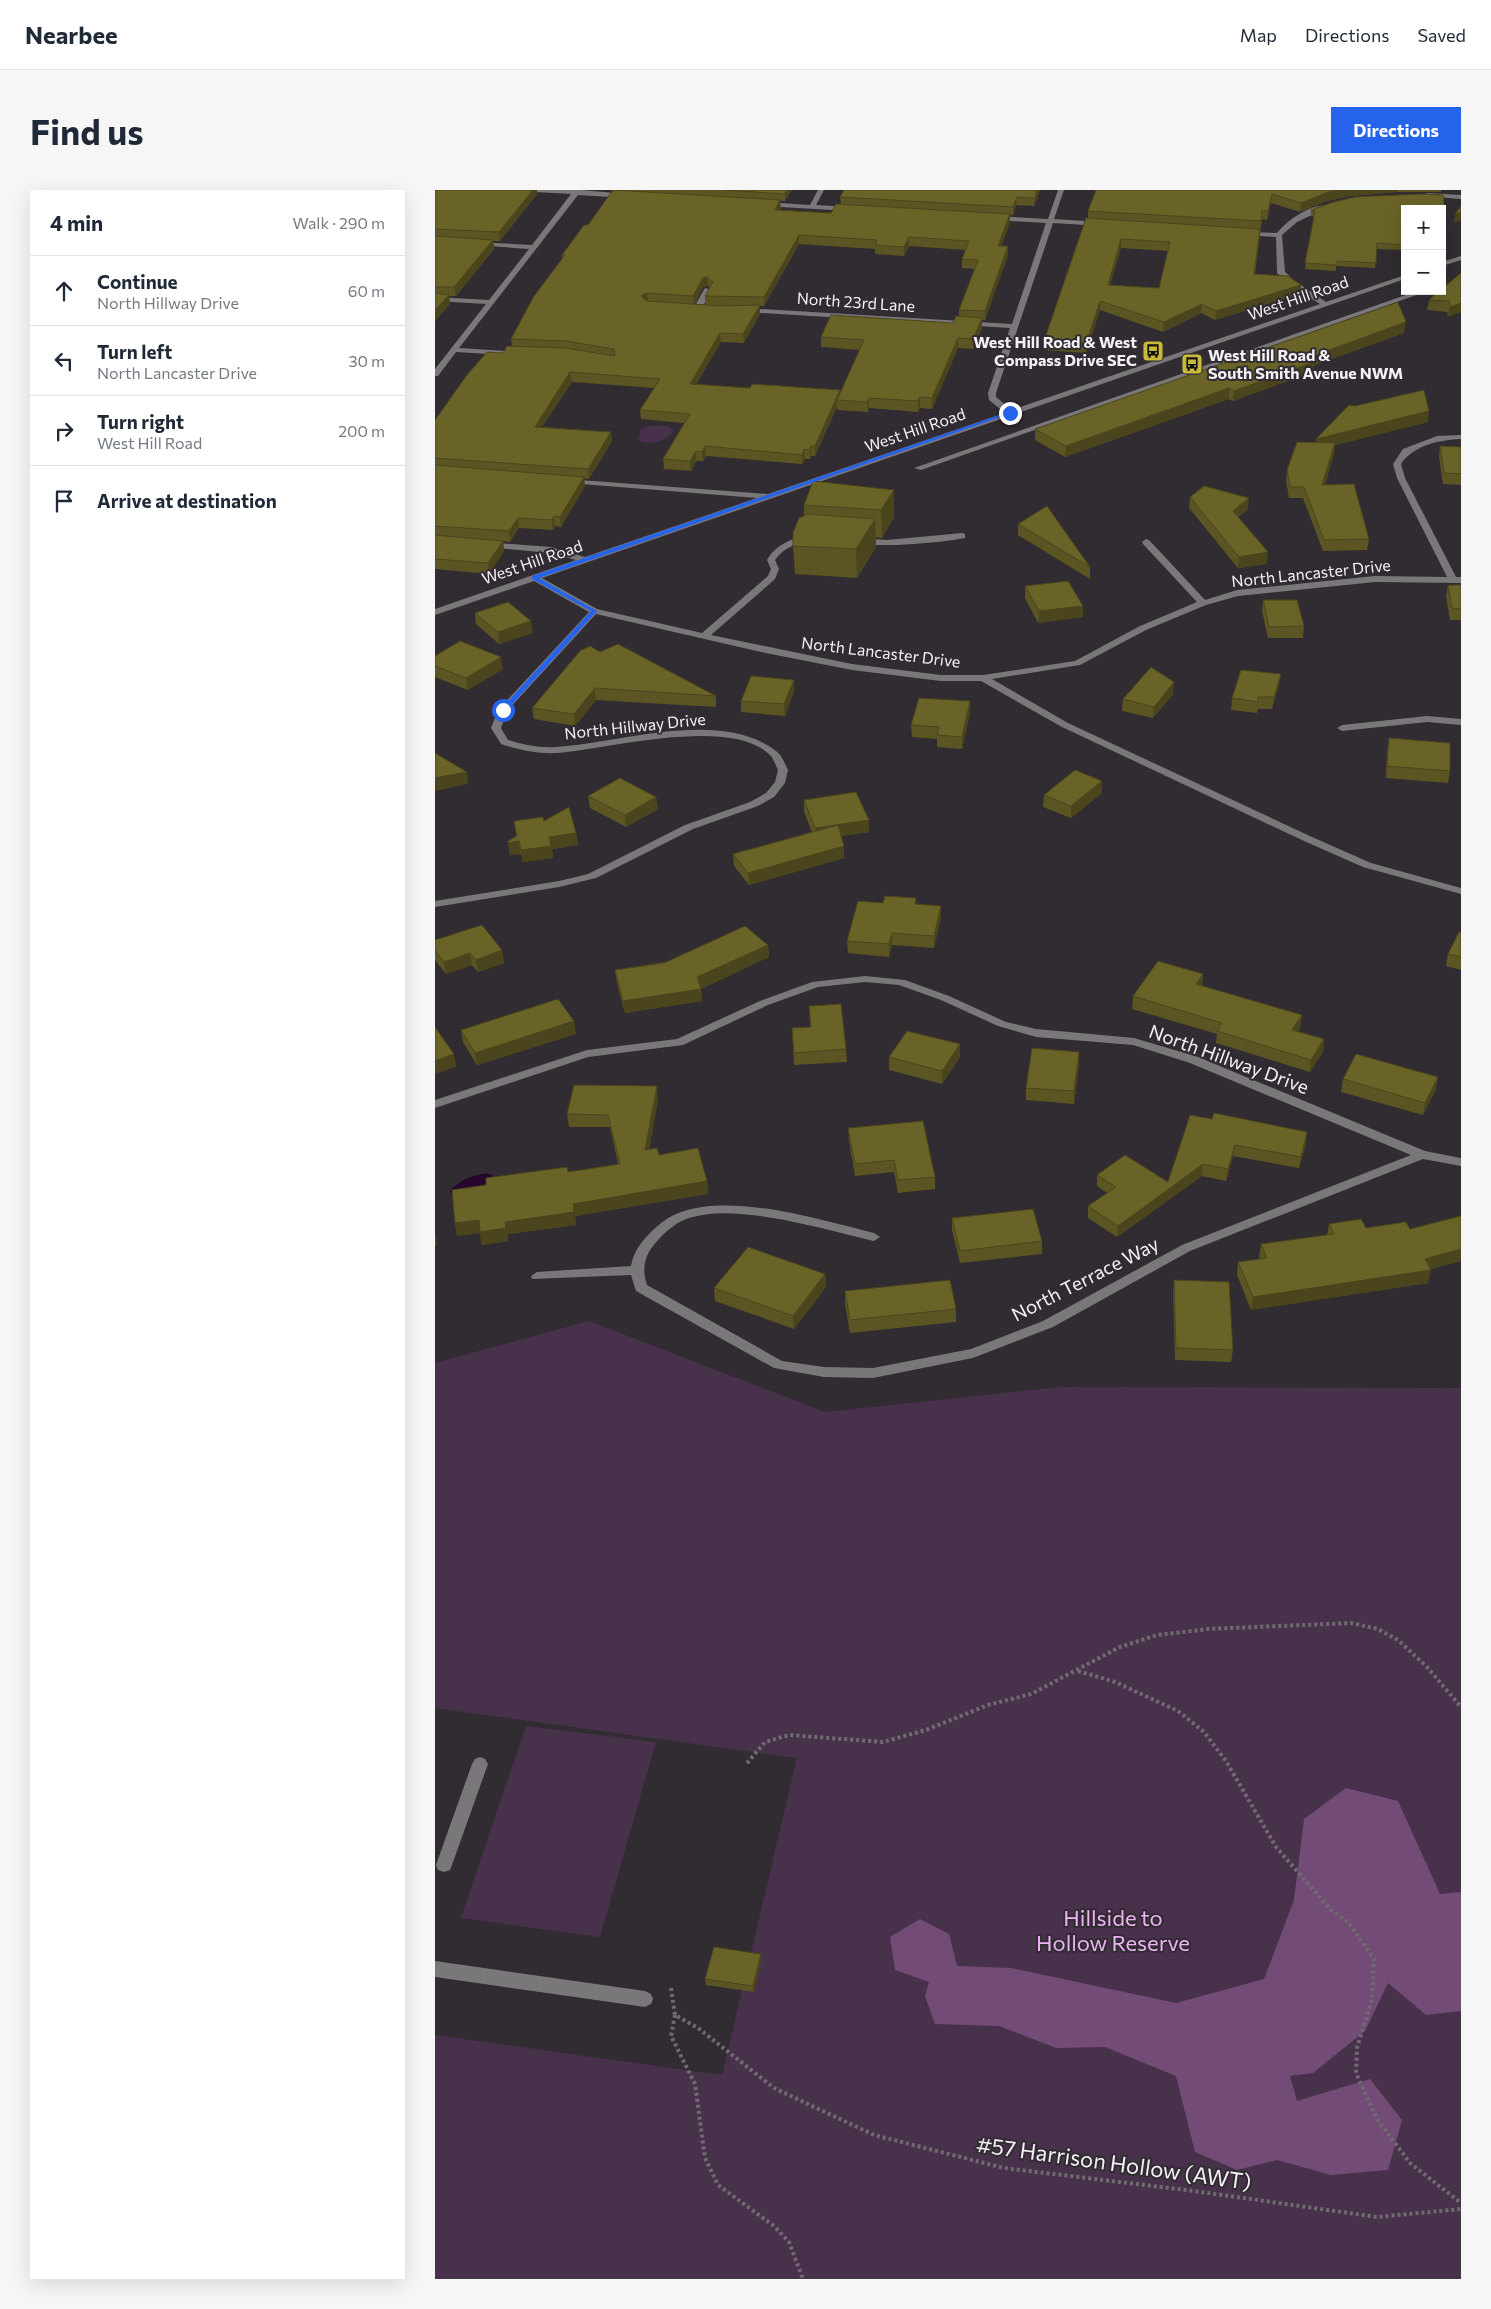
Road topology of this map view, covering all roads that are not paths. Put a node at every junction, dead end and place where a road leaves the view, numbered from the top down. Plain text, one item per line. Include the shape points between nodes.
1 (535, 190) edge
2 (821, 190) edge
3 (1061, 190) edge
4 (577, 191) edge
5 (635, 196) edge
6 (1418, 196) edge
7 (1461, 197) edge
8 (753, 203) edge
9 (1339, 204) edge
10 (812, 207) junction
11 (861, 210) edge
12 (990, 217) edge
13 (1049, 221) junction
14 (1106, 224) edge
15 (1231, 232) edge
16 (1279, 235) junction
17 (465, 243) edge
18 (533, 247) junction
19 (1461, 258) edge
20 (1446, 263) edge
21 (1401, 278) edge
22 (709, 290) edge
23 (1414, 295) edge
24 (435, 299) edge
25 (490, 302) junction
26 (1325, 304) junction
27 (687, 308) edge
28 (697, 309) junction
29 (705, 310) edge
30 (732, 311) edge
31 (1013, 326) junction
32 (1250, 330) junction
33 (1258, 335) dead end
34 (1267, 339) dead end
35 (1276, 343) junction
36 (453, 350) junction
37 (526, 354) edge
38 (435, 374) edge
39 (1010, 413) junction
40 (1461, 437) edge
41 (918, 468) dead end
42 (562, 480) edge
43 (771, 496) junction
44 (962, 536) dead end
45 (818, 538) edge
46 (847, 540) edge
47 (1146, 542) dead end
48 (480, 544) edge
49 (585, 560) junction
50 (535, 578) junction
51 (1457, 580) edge
52 (1203, 602) junction
53 (594, 611) junction
54 (435, 612) edge
55 (704, 636) junction
56 (983, 678) junction
57 (1461, 722) edge
58 (1342, 728) dead end
59 (1461, 891) edge
60 (435, 904) edge
61 (435, 1104) edge
62 (1422, 1155) junction
63 (1461, 1162) edge
64 (874, 1237) dead end
65 (635, 1270) junction
66 (537, 1276) dead end
67 (480, 1764) dead end
68 (444, 1865) dead end
69 (435, 1969) edge
70 (645, 1999) dead end

1 - 4 street
2 - 10 street
3 - 13 street
4 - 5 street
4 - 18 street
6 - 7 street
8 - 10 street
9 - 16 street via 1305,214 1287,224
10 - 11 street
12 - 13 street
13 - 14 street
13 - 31 street
15 - 16 street
16 - 26 street via 1281,273 1292,284
17 - 18 street
18 - 25 street
19 - 20 street
21 - 26 street, West Hill Road
22 - 28 street
23 - 35 street
24 - 25 street
25 - 36 street
26 - 32 street, West Hill Road
27 - 28 street
28 - 29 street
30 - 31 street, North 23rd Lane
31 - 39 street via 992,393 992,398
32 - 33 street
32 - 39 street, West Hill Road
34 - 35 street
35 - 41 street
36 - 37 street
36 - 38 street
39 - 43 street, West Hill Road
40 - 51 street via 1440,438 1406,451 1397,464 1401,478
42 - 43 street
43 - 49 street, West Hill Road
44 - 46 street via 887,543
45 - 55 street via 808,537 774,553 772,577
47 - 52 street
48 - 49 street via 551,550
49 - 50 street, West Hill Road
50 - 53 street, North Lancaster Drive
50 - 54 street, West Hill Road
51 - 52 street, North Lancaster Drive via 1375,579 1237,593
52 - 56 street, North Lancaster Drive via 1143,628 1077,663
53 - 55 street, North Lancaster Drive
53 - 60 street, North Hillway Drive via 503,710 496,728 504,742 529,750 556,750 699,732 726,734 752,741 774,754 783,770 780,783 770,795 754,804 689,827 592,876
55 - 56 street, North Lancaster Drive via 852,667 941,678
56 - 59 street via 1065,725 1308,839 1367,864
57 - 58 street via 1427,719
61 - 62 street, North Hillway Drive via 587,1054 679,1042 764,1003 816,984 865,979 901,982 1002,1024 1027,1031 1134,1042 1194,1060
62 - 63 street, North Hillway Drive
62 - 65 street, North Terrace Way via 1186,1248 1048,1324 973,1352 873,1373 824,1372 779,1365 641,1288
64 - 65 street via 722,1209 687,1213 663,1226 642,1250
65 - 66 street
67 - 68 street
69 - 70 street

